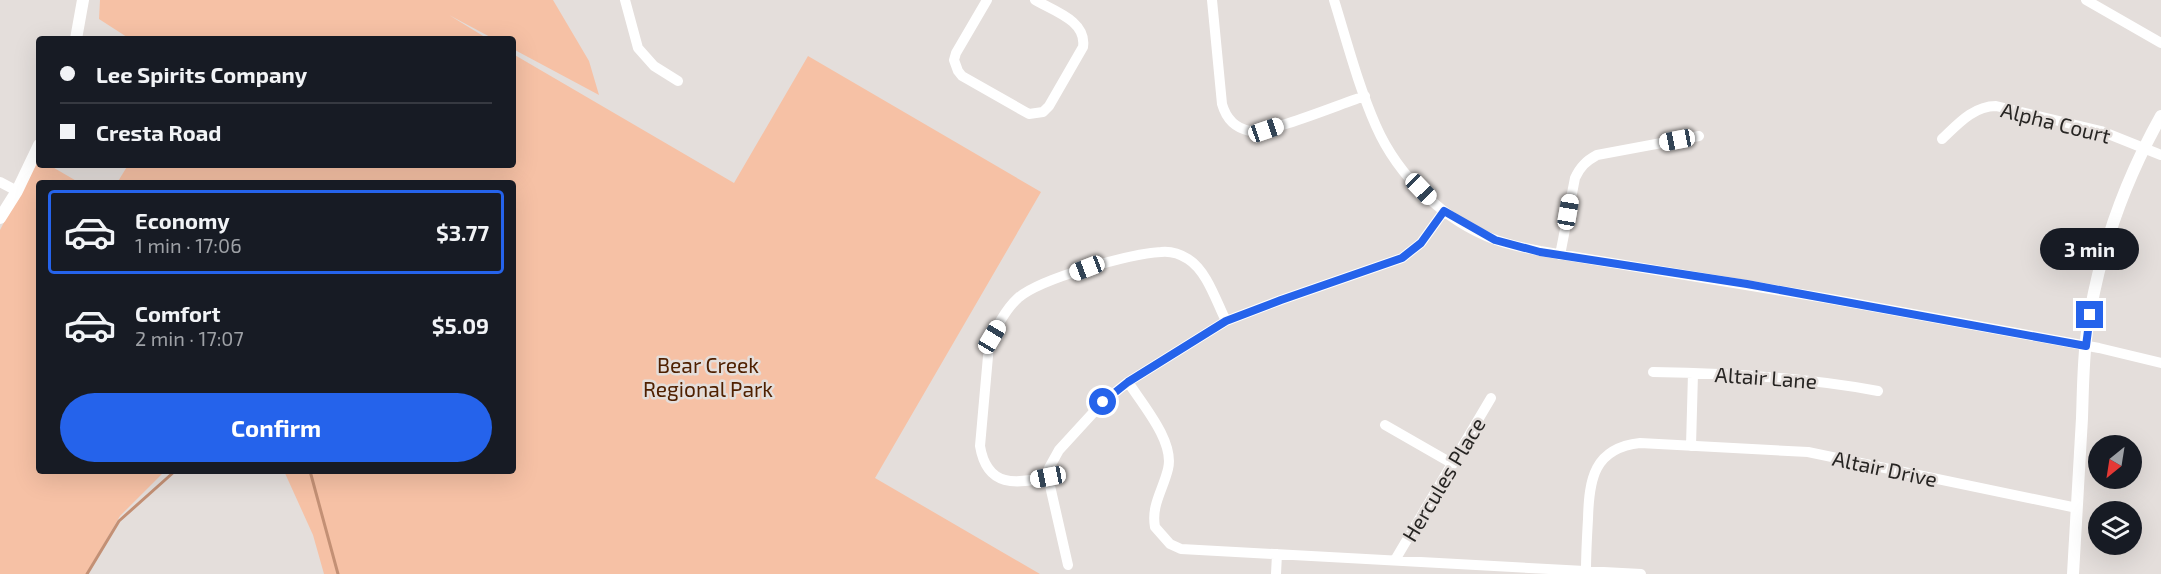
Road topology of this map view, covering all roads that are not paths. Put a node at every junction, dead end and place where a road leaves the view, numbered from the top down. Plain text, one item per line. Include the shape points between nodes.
1 (83, 0) edge
2 (625, 0) edge
3 (987, 0) edge
4 (1035, 0) edge
5 (1212, 0) edge
6 (1334, 0) edge
7 (2086, 0) edge
8 (77, 36) edge
9 (2161, 43) edge
10 (678, 81) dead end
11 (1365, 96) junction
12 (2161, 116) edge
13 (1699, 136) dead end
14 (1942, 139) dead end
15 (2144, 147) junction
16 (36, 151) edge
17 (2161, 155) edge
18 (0, 182) edge
19 (16, 191) junction
20 (1444, 211) junction
21 (0, 218) edge
22 (1560, 255) junction
23 (1226, 321) junction
24 (2086, 346) junction
25 (2161, 363) edge
26 (1653, 372) dead end
27 (1693, 373) junction
28 (1128, 382) junction
29 (1878, 391) dead end
30 (1491, 399) dead end
31 (1385, 425) dead end
32 (1691, 446) junction
33 (1453, 464) junction
34 (1048, 477) junction
35 (2077, 508) junction
36 (1277, 554) junction
37 (1395, 560) junction
38 (1068, 565) dead end
39 (1586, 571) junction
40 (1276, 574) edge
41 (1641, 574) edge
42 (2073, 574) edge

1 - 8 main road
2 - 10 street via 638,48 654,66
3 - 4 street via 956,53 955,66 962,76 1023,111 1037,114 1049,106 1083,47 1084,38 1077,24
5 - 11 street via 1222,104 1225,114 1238,127 1266,130
6 - 11 street
7 - 9 street
11 - 20 street via 1388,148 1406,173
12 - 15 main road
13 - 22 street via 1588,160 1575,178
14 - 15 street, Alpha Court via 1971,113 1996,106 2082,126
15 - 17 street, Alpha Court
15 - 24 main road via 2108,236
16 - 19 main road
18 - 19 street
19 - 21 main road
20 - 22 street via 1495,240
20 - 23 street via 1421,243 1402,258
22 - 24 street via 1738,282
23 - 28 street
23 - 34 street via 1201,272 1189,260 1171,252 1087,268 1017,299 989,345 980,446 987,466 1010,482
24 - 25 street
24 - 35 main road
26 - 27 street, Altair Lane
27 - 29 street, Altair Lane via 1801,379
27 - 32 street
28 - 34 street via 1103,402 1059,450
28 - 36 street via 1168,449 1168,469 1153,517 1162,537 1181,549
30 - 33 street, Hercules Place
31 - 33 street
32 - 35 street, Altair Drive via 1808,452
32 - 39 street, Altair Drive via 1628,444 1614,450 1597,467 1588,495
33 - 37 street, Hercules Place
34 - 38 street
35 - 42 main road
36 - 37 street
36 - 40 street
37 - 39 street
39 - 41 street

